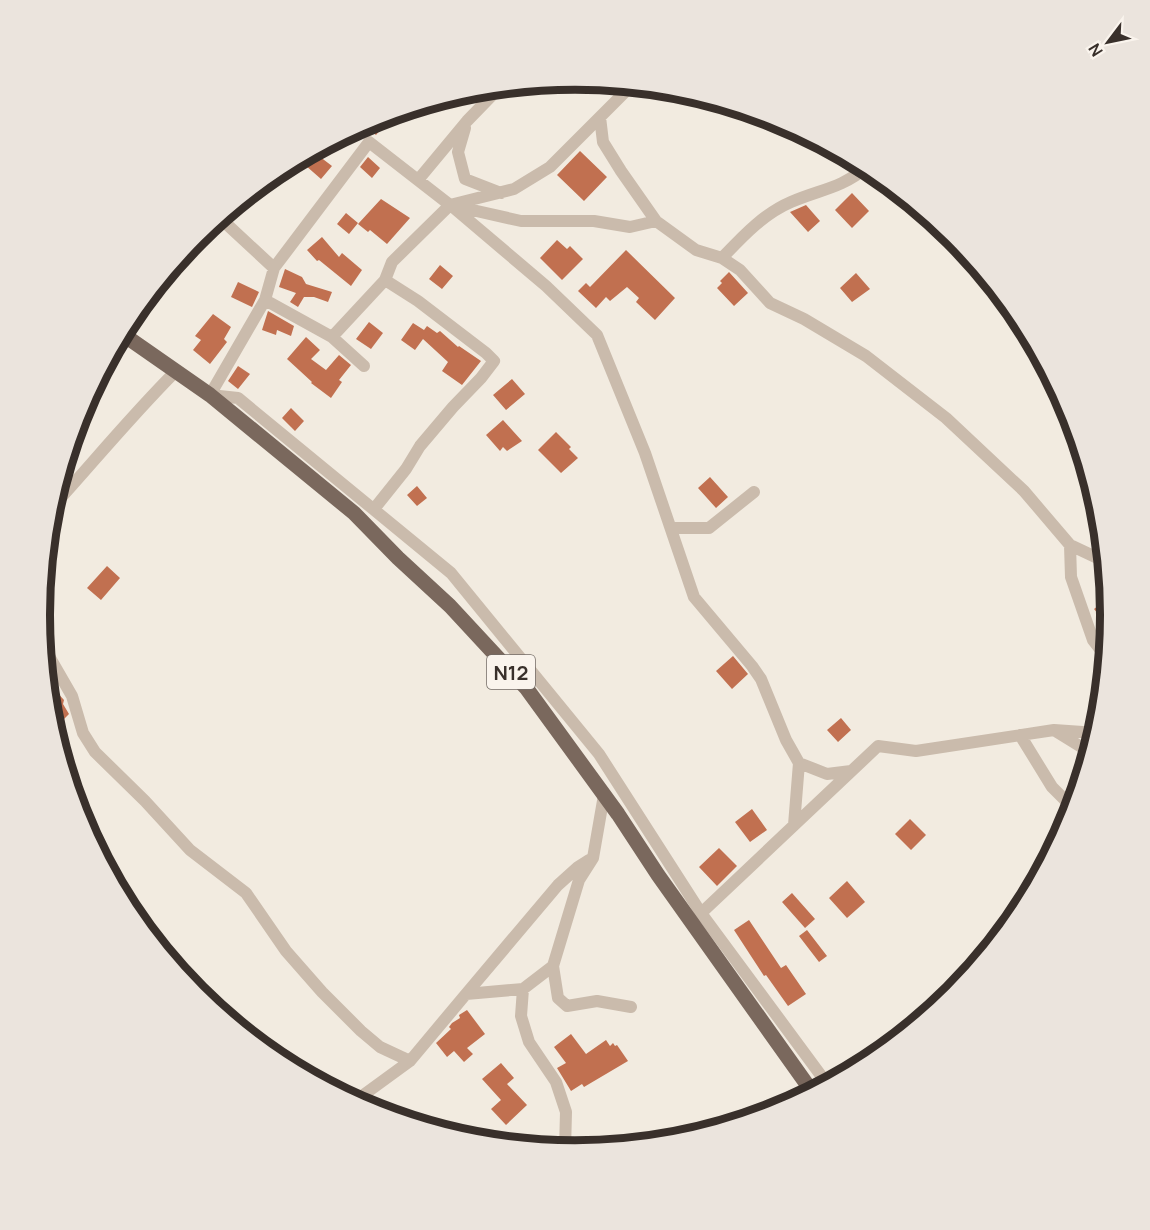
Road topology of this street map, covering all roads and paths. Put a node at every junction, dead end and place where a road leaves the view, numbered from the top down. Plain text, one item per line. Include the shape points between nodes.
1 (625, 92) edge
2 (491, 97) edge
3 (600, 117) junction
4 (467, 121) junction
5 (580, 137) junction
6 (603, 142) junction
7 (859, 173) edge
8 (418, 180) junction
9 (501, 193) junction
10 (450, 205) junction
11 (656, 222) junction
12 (226, 223) edge
13 (722, 258) junction
14 (274, 268) junction
15 (385, 280) junction
16 (266, 300) junction
17 (332, 337) junction
18 (128, 338) edge
19 (364, 366) dead end
20 (175, 372) junction
21 (210, 395) junction
22 (754, 492) dead end
23 (64, 495) edge
24 (374, 509) junction
25 (672, 528) junction
26 (1070, 545) junction
27 (1097, 558) edge
28 (1099, 647) edge
29 (52, 661) edge
30 (1054, 730) junction
31 (1087, 732) edge
32 (1020, 735) junction
33 (1084, 748) edge
34 (799, 763) junction
35 (851, 771) junction
36 (604, 795) junction
37 (1066, 801) edge
38 (794, 825) junction
39 (593, 858) junction
40 (697, 917) junction
41 (553, 966) junction
42 (524, 989) junction
43 (466, 994) junction
44 (631, 1007) dead end
45 (410, 1061) junction
46 (823, 1078) edge
47 (808, 1085) edge
48 (363, 1095) edge
49 (565, 1140) edge

1 - 3 street
2 - 4 street
3 - 5 street
3 - 6 street
4 - 8 street
4 - 9 street via 458,152 465,179
5 - 6 street
5 - 9 street via 550,167
6 - 11 street
7 - 13 street via 829,190 790,202 756,223
8 - 10 street
8 - 14 street via 369,142
9 - 10 street
10 - 11 street via 521,221 594,221 630,227
10 - 15 street via 392,262
10 - 25 street via 597,335
11 - 13 street via 696,250
12 - 14 street
13 - 26 street via 740,270 770,303 866,357 941,414 1024,491
14 - 16 street
15 - 17 street
15 - 24 street via 418,300 495,361 420,446
16 - 17 street
16 - 21 street
17 - 19 street
18 - 20 main road, N12
20 - 21 main road, N12
20 - 23 street
21 - 24 street via 238,398
21 - 36 main road, N12 via 354,513 450,606 527,689
22 - 25 street via 709,528
24 - 40 street via 451,573 599,754
25 - 34 street via 694,597 761,680
26 - 27 street
26 - 28 street via 1071,577
29 - 45 street via 72,696 83,733 96,752 190,850 246,893 286,951 361,1031 380,1047
30 - 31 street
30 - 32 street
30 - 33 street
32 - 35 street via 916,751 878,746
32 - 37 street via 1052,787
34 - 35 street via 827,774
34 - 38 street
35 - 38 street
36 - 39 street
36 - 40 main road, N12 via 658,875
38 - 40 street
39 - 41 street via 579,880
39 - 43 street via 558,885
40 - 46 street
40 - 47 main road, N12
41 - 42 street
41 - 44 street via 558,998 567,1006 597,1001
42 - 43 street
42 - 49 street via 521,1016 529,1042 556,1082 566,1112
43 - 45 street
45 - 48 street

